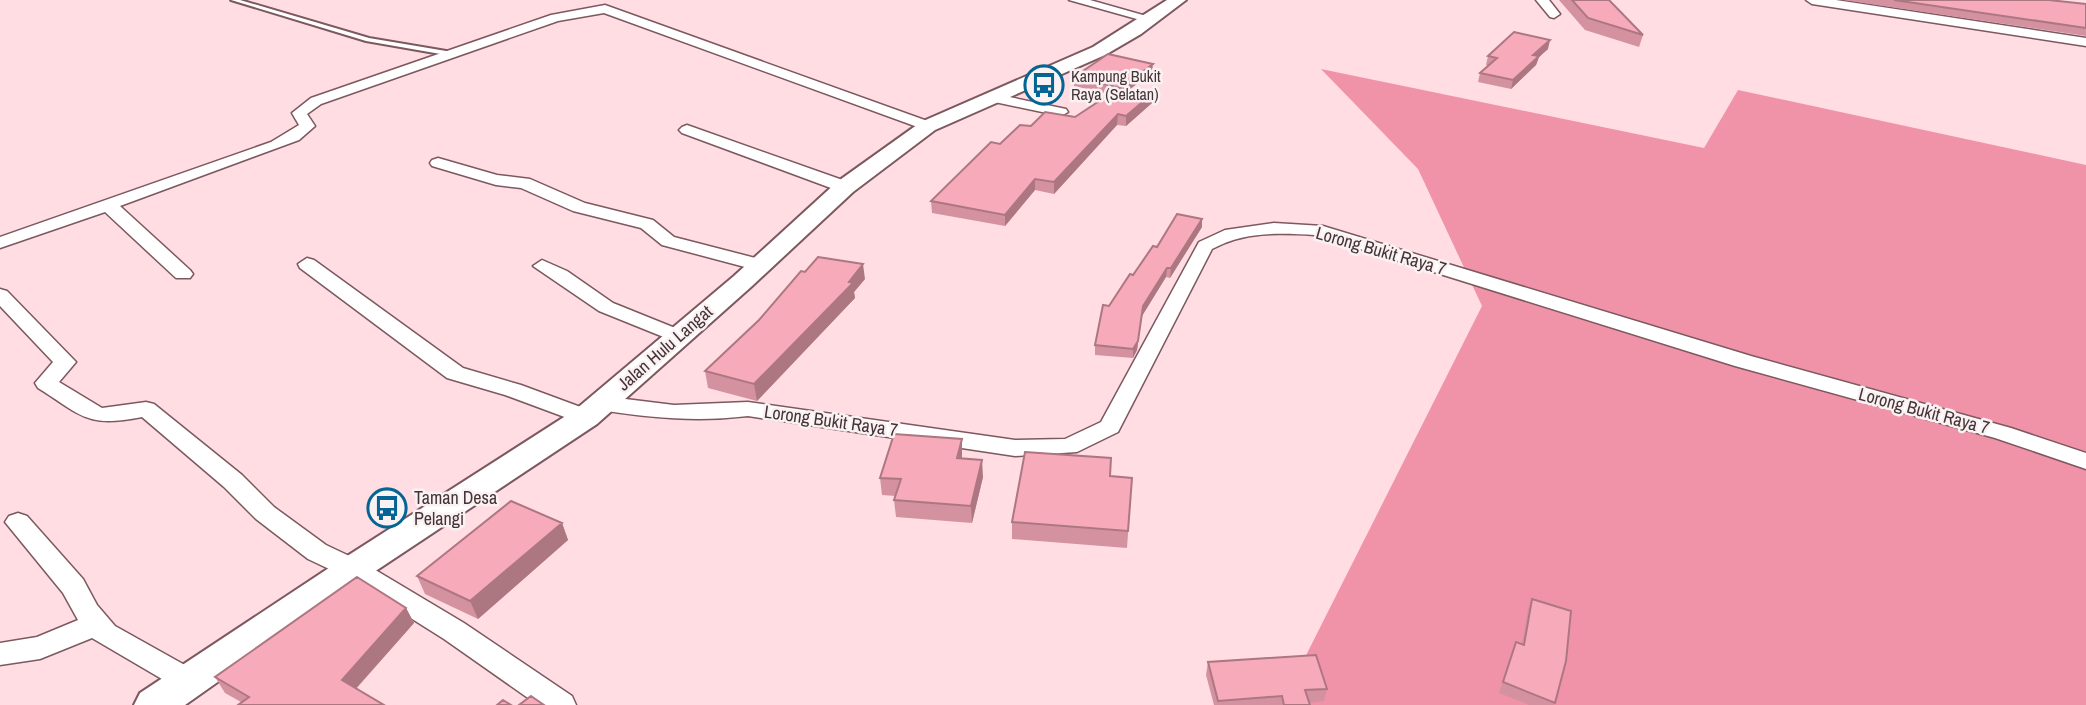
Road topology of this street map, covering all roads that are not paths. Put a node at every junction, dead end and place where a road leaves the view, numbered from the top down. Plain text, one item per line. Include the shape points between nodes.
1 (234, 0) edge
2 (618, 0) edge
3 (1075, 0) edge
4 (1178, 0) edge
5 (1542, 0) edge
6 (1812, 0) edge
7 (1831, 1) edge
8 (605, 9) junction
9 (1554, 13) dead end
10 (1151, 19) junction
11 (2086, 42) edge
12 (452, 54) junction
13 (995, 99) junction
14 (1061, 113) edge
15 (928, 126) junction
16 (687, 130) dead end
17 (438, 163) dead end
18 (845, 187) junction
19 (107, 204) junction
20 (0, 243) edge
21 (307, 264) dead end
22 (760, 265) junction
23 (542, 266) dead end
24 (183, 274) dead end
25 (0, 295) edge
26 (678, 337) junction
27 (594, 410) junction
28 (2086, 461) edge
29 (18, 522) dead end
30 (353, 569) junction
31 (97, 624) junction
32 (0, 654) edge
33 (189, 681) junction
34 (154, 705) edge
35 (561, 705) edge

1 - 12 lane via 368,40
2 - 8 street
3 - 10 street
4 - 10 main road, Jalan Hulu Langat
5 - 9 street
6 - 7 street
7 - 11 street
8 - 12 street via 555,18
8 - 15 street
10 - 13 main road, Jalan Hulu Langat via 1099,51
12 - 19 street via 307,105 299,113 307,126 304,131 277,145
13 - 14 street
13 - 15 main road, Jalan Hulu Langat
15 - 18 main road, Jalan Hulu Langat
16 - 18 street
17 - 22 street via 524,183 579,206 647,224 668,241
18 - 22 main road, Jalan Hulu Langat
19 - 20 street
19 - 24 street
21 - 27 street, Lorong Bukit Raya 7 via 455,373
22 - 26 main road, Jalan Hulu Langat
23 - 26 street via 562,274 609,309
25 - 30 street via 65,362 46,383 97,415 146,409 275,521 317,552
26 - 27 main road, Jalan Hulu Langat
27 - 28 street, Lorong Bukit Raya 7 via 712,414 748,409 1015,448 1069,447 1110,427 1205,246 1221,236 1280,228 1317,230
27 - 30 main road, Jalan Hulu Langat
29 - 31 street via 73,586
30 - 33 main road, Jalan Hulu Langat
30 - 35 street
31 - 32 street via 40,649
31 - 33 street via 105,634
33 - 34 main road, Jalan Hulu Langat

